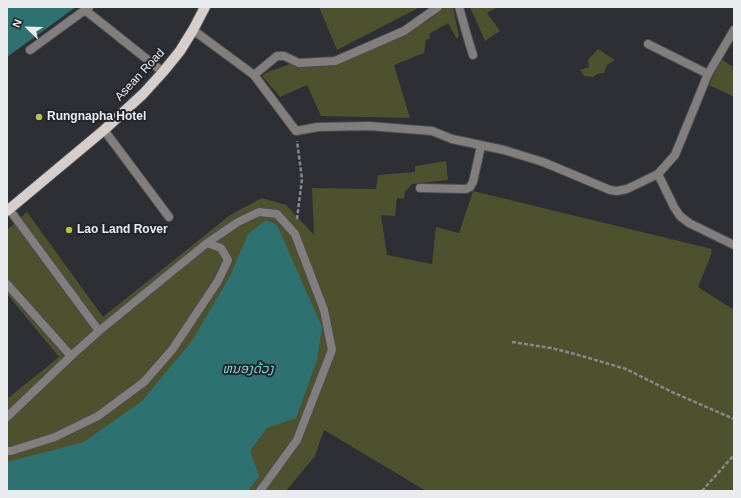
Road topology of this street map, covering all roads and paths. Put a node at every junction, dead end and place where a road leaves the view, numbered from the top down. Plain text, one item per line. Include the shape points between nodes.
1 (205, 7) edge
2 (438, 7) edge
3 (459, 7) edge
4 (87, 9) edge
5 (193, 30) junction
6 (734, 30) edge
7 (648, 44) dead end
8 (30, 50) dead end
9 (473, 55) dead end
10 (163, 72) junction
11 (708, 74) junction
12 (254, 75) junction
13 (104, 130) junction
14 (296, 131) junction
15 (481, 146) junction
16 (658, 174) junction
17 (420, 188) dead end
18 (8, 210) edge
19 (169, 218) dead end
20 (295, 234) junction
21 (207, 243) junction
22 (734, 245) edge
23 (7, 284) edge
24 (99, 331) junction
25 (512, 342) dead end
26 (71, 356) junction
27 (7, 417) edge
28 (734, 419) edge
29 (7, 451) edge
30 (734, 455) edge
31 (260, 491) edge
32 (702, 491) edge

1 - 5 main road, Asean Road
2 - 12 street via 404,31 335,61 299,63 284,56 277,56
3 - 9 street
4 - 8 street
4 - 10 street
5 - 10 main road, Asean Road
5 - 12 street
6 - 11 street
7 - 11 street
10 - 13 main road, Asean Road
11 - 16 street via 675,155
12 - 14 street
13 - 18 main road, Asean Road
13 - 19 street
14 - 15 street via 318,127 393,127 432,131
14 - 20 path via 302,179
15 - 16 street via 542,162 610,190 627,189
15 - 17 street via 470,187
16 - 22 street via 680,216
18 - 24 street
20 - 21 street via 277,214 259,212 238,222
20 - 31 street via 324,310 332,350 298,440
21 - 24 street
21 - 29 street via 221,248 228,260 218,281 172,350 144,382 98,416 55,437
23 - 26 street
24 - 26 street
25 - 28 path via 551,348 626,369
26 - 27 street
30 - 32 path

